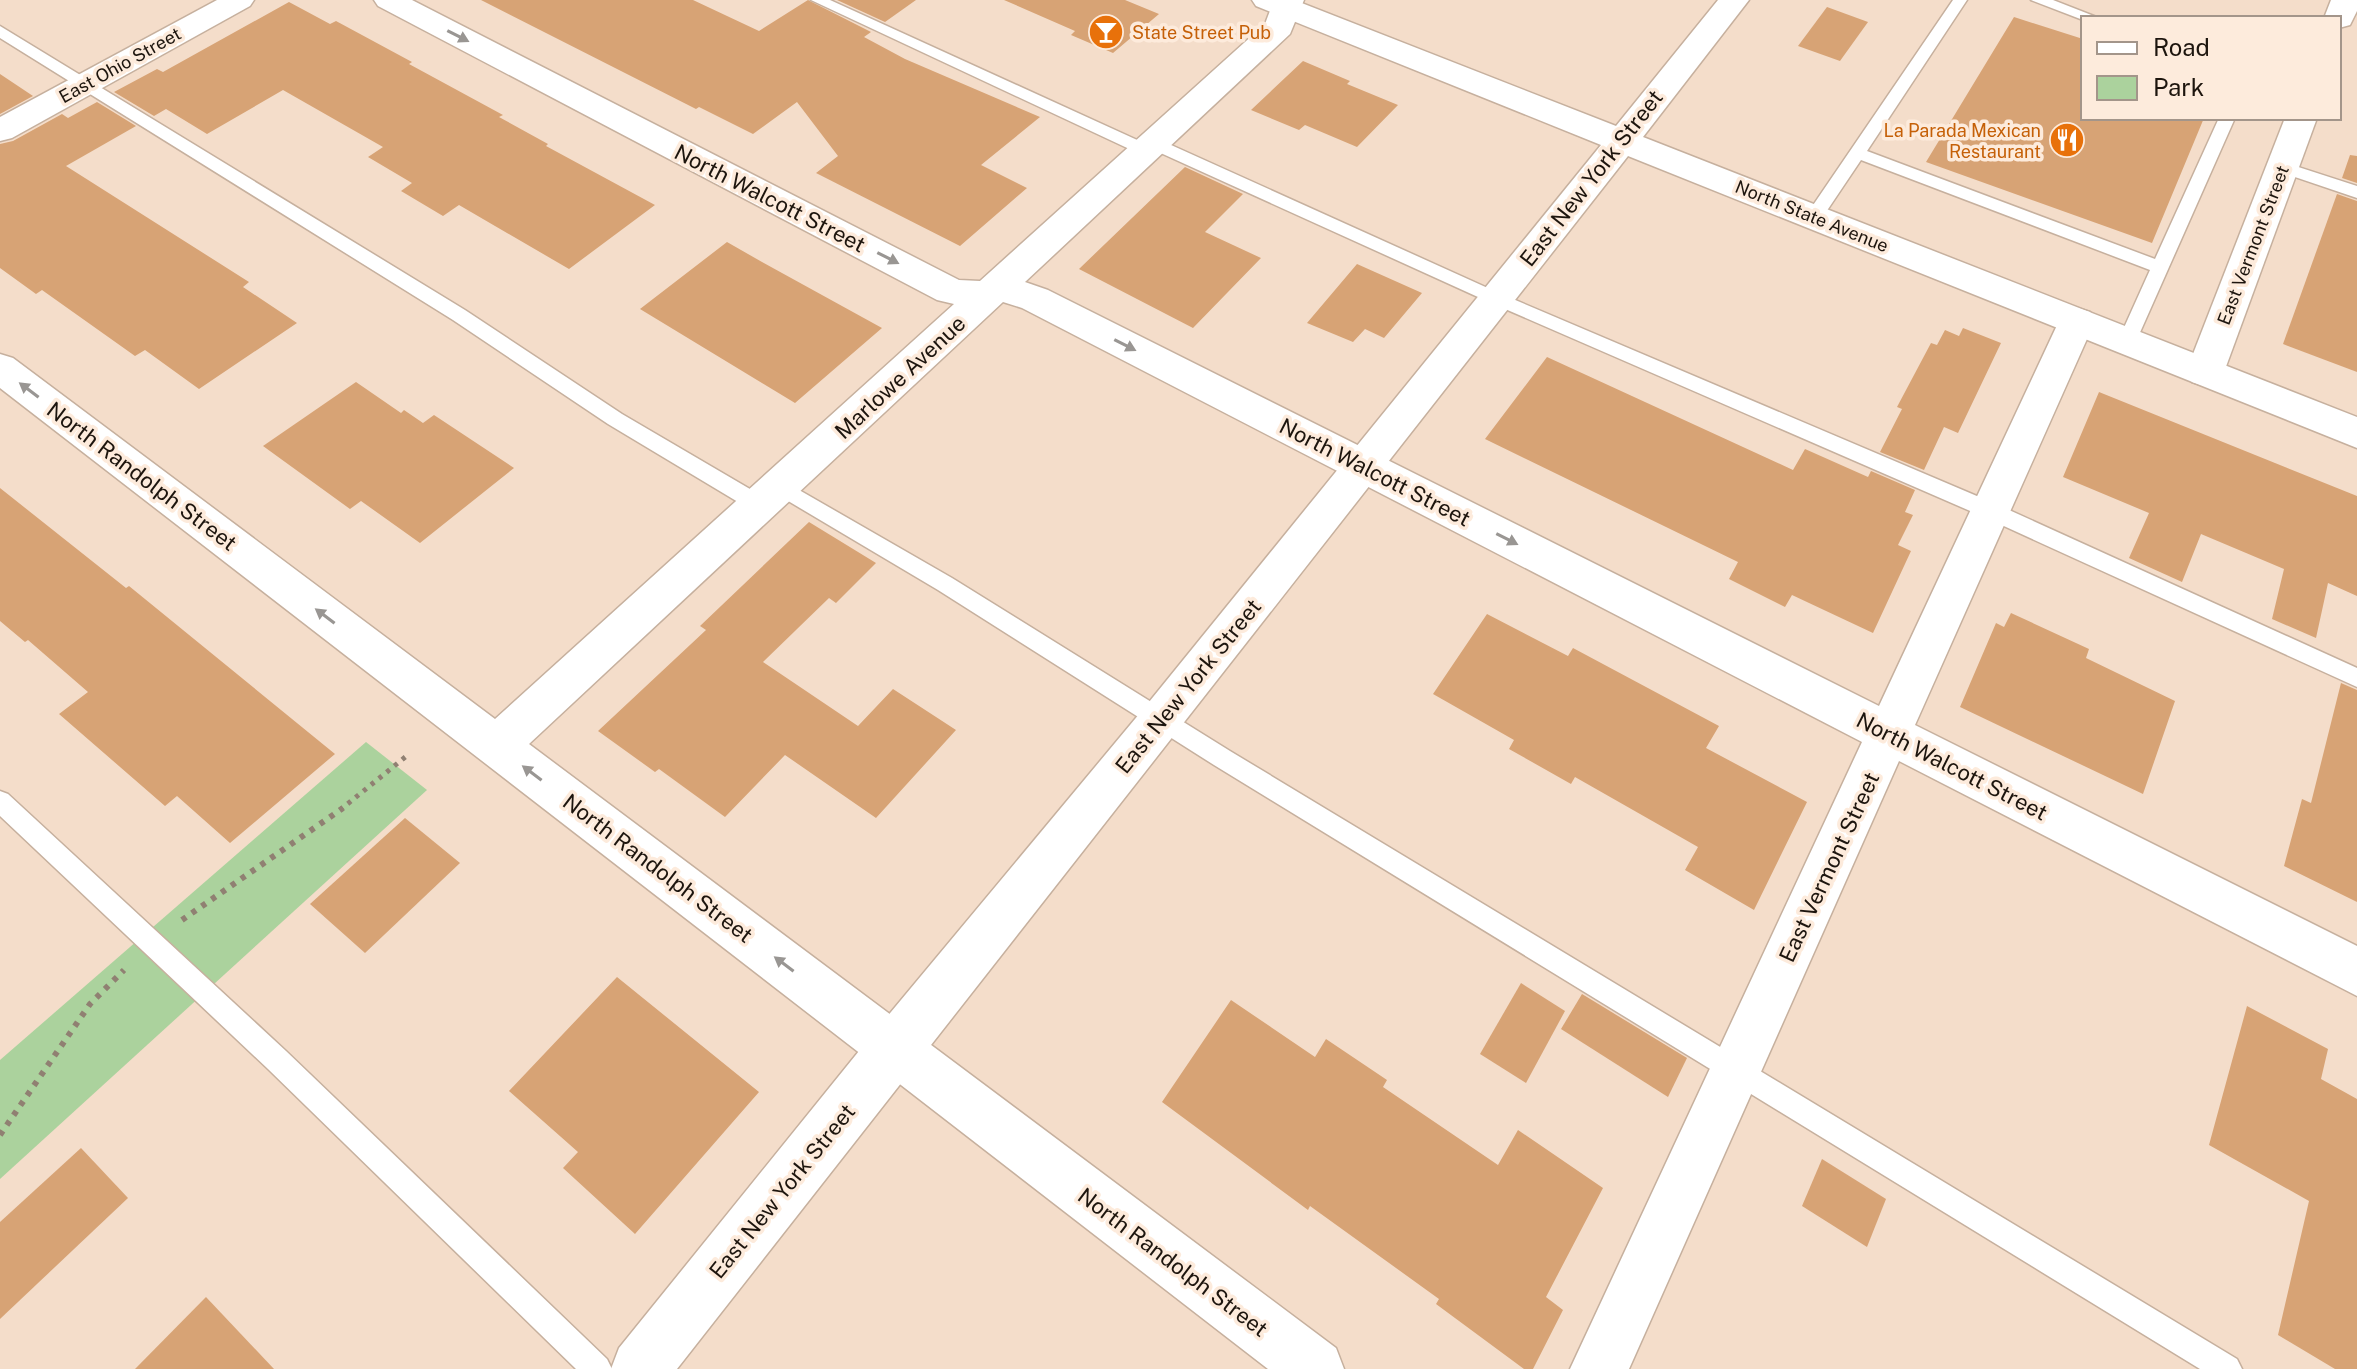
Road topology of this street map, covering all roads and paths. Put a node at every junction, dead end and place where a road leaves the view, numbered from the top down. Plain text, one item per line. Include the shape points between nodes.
1 (239, 0) edge
2 (389, 0) edge
3 (818, 0) edge
4 (1734, 0) edge
5 (1960, 0) edge
6 (2038, 0) edge
7 (1281, 3) edge
8 (2084, 10) edge
9 (0, 31) edge
10 (84, 85) junction
11 (2226, 120) edge
12 (2300, 120) edge
13 (0, 131) edge
14 (1621, 141) junction
15 (1150, 147) junction
16 (1857, 153) junction
17 (2283, 167) junction
18 (2357, 192) edge
19 (1814, 217) junction
20 (2160, 267) junction
21 (995, 291) junction
22 (1495, 298) junction
23 (2077, 321) junction
24 (2127, 341) junction
25 (0, 368) edge
26 (2205, 372) junction
27 (2357, 433) edge
28 (1363, 466) junction
29 (770, 496) junction
30 (1991, 511) junction
31 (2357, 678) edge
32 (1161, 721) junction
33 (1889, 734) junction
34 (496, 746) junction
35 (409, 754) dead end
36 (0, 801) edge
37 (173, 925) dead end
38 (130, 963) dead end
39 (2357, 972) edge
40 (894, 1048) junction
41 (1736, 1071) junction
42 (0, 1135) edge
43 (597, 1369) edge
44 (640, 1369) edge
45 (1315, 1369) edge
46 (1599, 1369) edge
47 (2227, 1369) edge

1 - 10 street, East Ohio Street
2 -> 21 street, North Walcott Street via 950,291
3 - 15 lane
4 - 14 street, East New York Street
5 - 16 lane
6 - 8 lane
7 - 14 street, North State Avenue
7 - 15 street, Marlowe Avenue via 1279,28
9 - 10 lane
10 - 13 street, East Ohio Street
10 - 29 lane via 459,315 615,419
11 - 20 lane
12 - 17 street, East Vermont Street
14 - 19 street, North State Avenue
14 - 22 street, East New York Street
15 - 21 street, Marlowe Avenue
15 - 22 lane
16 - 19 lane
16 - 20 lane
17 - 18 lane
17 - 26 street, East Vermont Street
19 - 23 street, North State Avenue
20 - 24 lane
21 -> 28 street, North Walcott Street via 1015,290 1035,299
21 - 29 street, Marlowe Avenue
22 - 28 street, East New York Street
22 - 30 lane
23 - 24 street, North State Avenue
23 - 30 street, East Vermont Street
24 - 26 street, North State Avenue
34 -> 25 street, North Randolph Street
26 - 27 street, North State Avenue
28 - 32 street, East New York Street
28 -> 33 street, North Walcott Street
29 - 32 lane via 945,584
29 - 34 street, Marlowe Avenue
30 - 31 lane
30 - 33 street, East Vermont Street
32 - 40 street, East New York Street
32 - 41 lane
33 - 39 street, North Walcott Street
33 - 41 street, East Vermont Street
40 -> 34 street, North Randolph Street
35 - 37 path via 324,823
36 - 43 lane
38 - 42 path via 90,1004
40 - 44 street, East New York Street
40 - 45 street, North Randolph Street
41 - 46 street, East Vermont Street
41 - 47 lane

